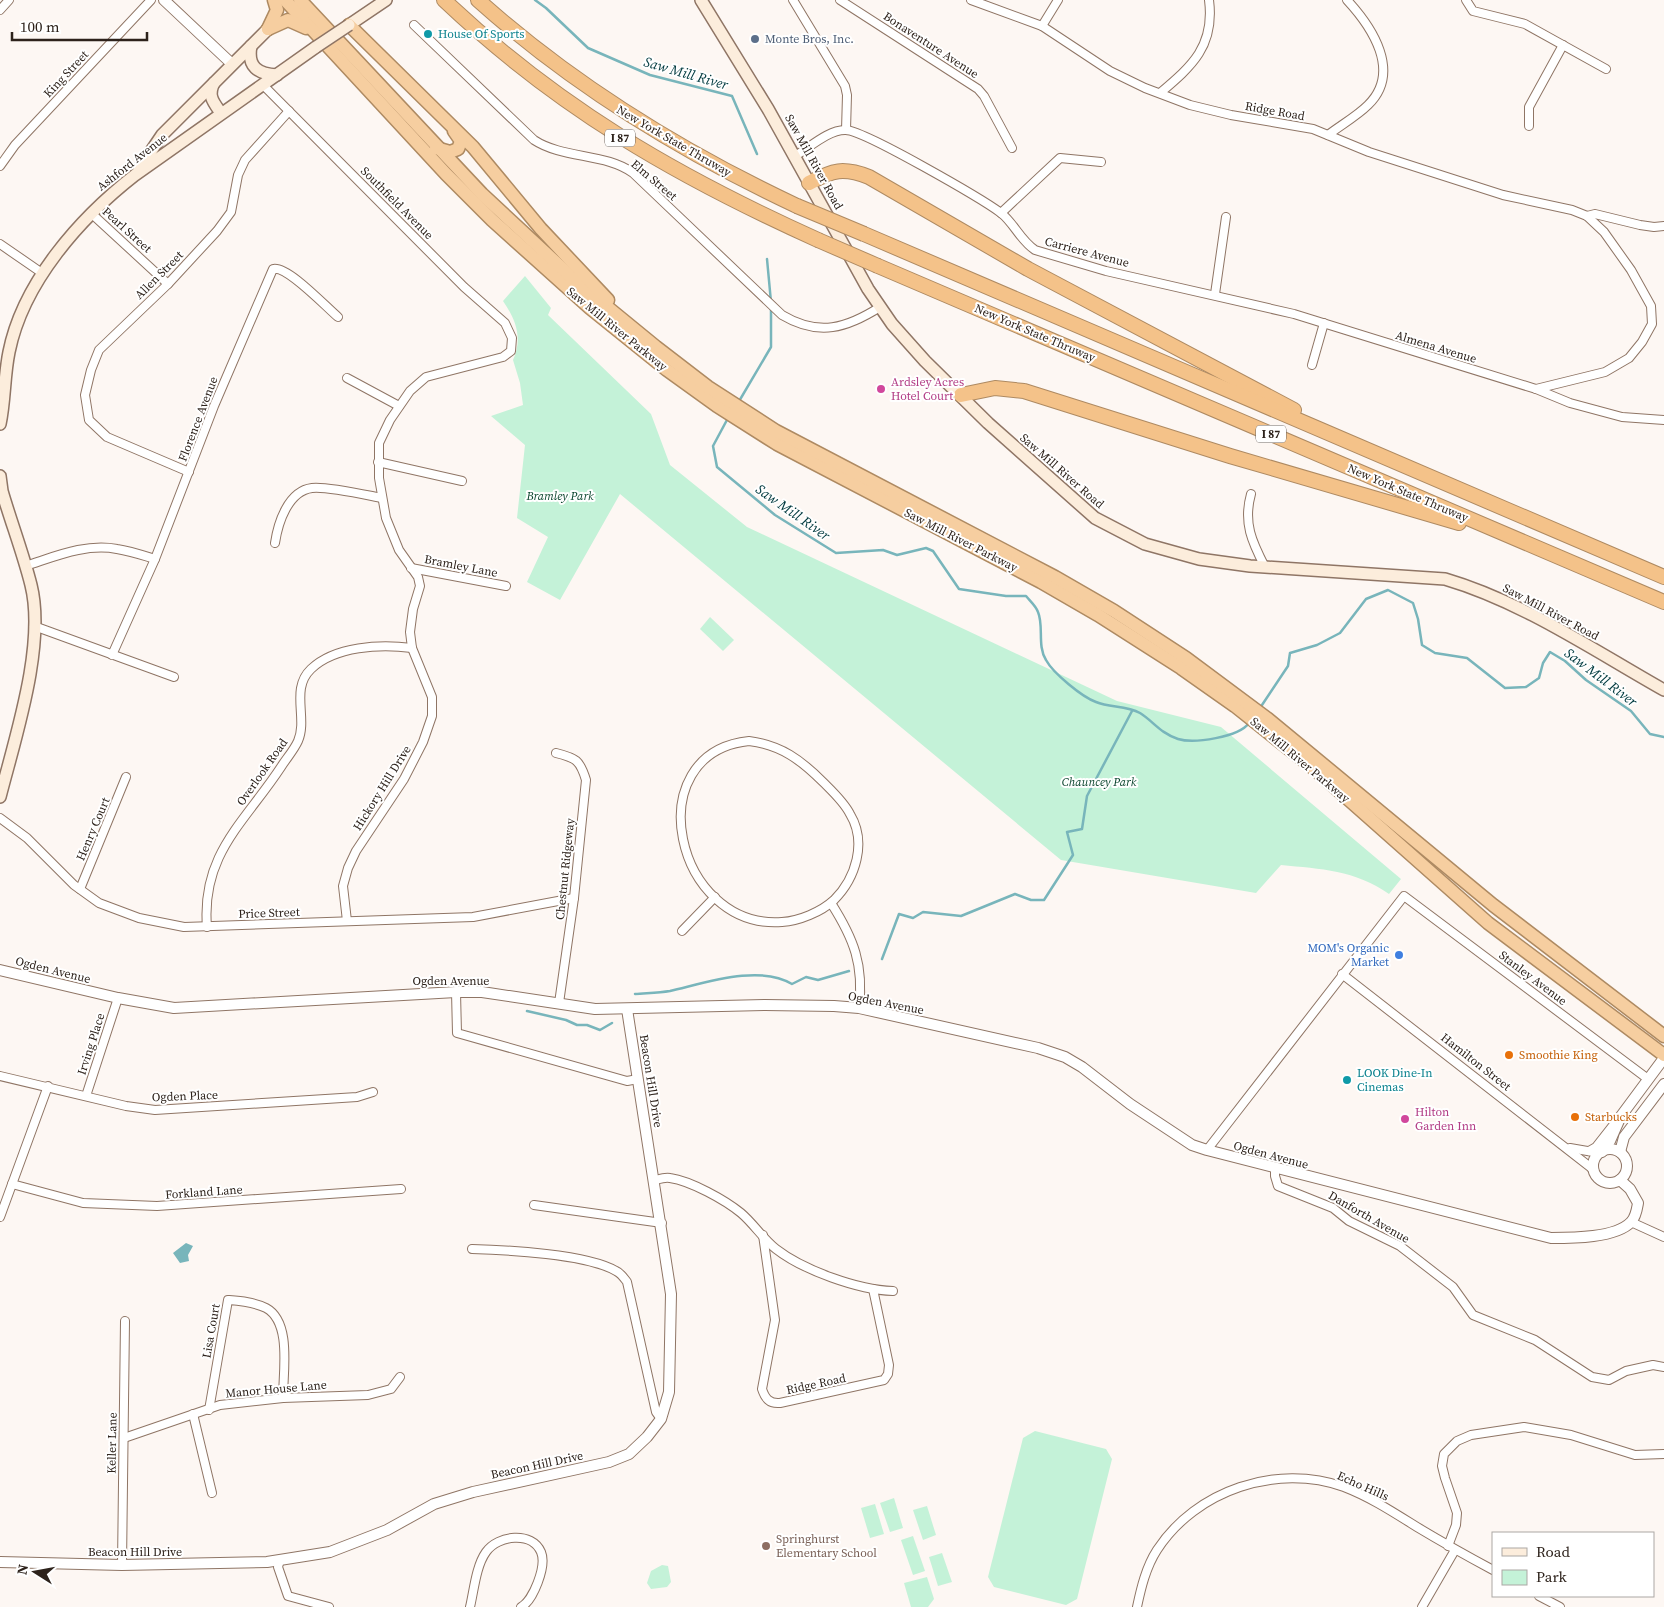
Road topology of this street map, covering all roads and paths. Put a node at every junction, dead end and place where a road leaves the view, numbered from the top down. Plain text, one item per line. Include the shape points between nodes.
1 (9, 0) edge
2 (151, 0) edge
3 (164, 0) edge
4 (274, 0) edge
5 (285, 0) edge
6 (300, 0) edge
7 (386, 0) edge
8 (444, 0) edge
9 (478, 0) edge
10 (701, 0) edge
11 (793, 0) edge
12 (840, 0) edge
13 (972, 0) edge
14 (1058, 0) edge
15 (1209, 0) edge
16 (1347, 0) edge
17 (1466, 0) edge
18 (0, 10) edge
19 (414, 25) dead end
20 (1042, 26) junction
21 (268, 29) junction
22 (353, 29) junction
23 (317, 41) junction
24 (1563, 45) junction
25 (251, 46) junction
26 (232, 64) junction
27 (1606, 69) dead end
28 (277, 75) junction
29 (215, 81) junction
30 (263, 85) junction
31 (1160, 93) junction
32 (289, 111) junction
33 (221, 113) junction
34 (448, 124) junction
35 (1528, 126) dead end
36 (846, 130) junction
37 (1328, 135) junction
38 (436, 148) junction
39 (1012, 148) dead end
40 (795, 156) junction
41 (1101, 162) dead end
42 (0, 166) edge
43 (135, 174) junction
44 (809, 183) junction
45 (1001, 213) junction
46 (92, 214) junction
47 (1587, 216) junction
48 (1226, 217) dead end
49 (1664, 226) edge
50 (0, 244) edge
51 (42, 273) junction
52 (168, 284) junction
53 (1215, 294) junction
54 (1237, 299) joint
55 (880, 307) junction
56 (338, 317) dead end
57 (1324, 323) junction
58 (512, 338) joint
59 (656, 347) junction
60 (1312, 365) dead end
61 (347, 378) dead end
62 (1536, 389) junction
63 (961, 395) junction
64 (720, 402) junction
65 (399, 406) junction
66 (1664, 420) edge
67 (0, 424) edge
68 (1358, 446) junction
69 (378, 462) junction
70 (189, 472) junction
71 (0, 476) edge
72 (462, 481) dead end
73 (1251, 494) dead end
74 (382, 498) junction
75 (4, 513) edge
76 (275, 543) dead end
77 (1543, 551) junction
78 (155, 559) junction
79 (25, 566) junction
80 (1265, 567) junction
81 (411, 568) junction
82 (1664, 577) edge
83 (506, 586) dead end
84 (1664, 602) edge
85 (34, 626) junction
86 (412, 648) junction
87 (112, 654) junction
88 (174, 677) dead end
89 (1664, 690) edge
90 (1265, 723) junction
91 (556, 753) dead end
92 (126, 777) dead end
93 (1, 792) edge
94 (0, 818) edge
95 (80, 889) junction
96 (714, 897) junction
97 (574, 898) junction
98 (831, 903) junction
99 (347, 921) junction
100 (207, 926) junction
101 (682, 931) dead end
102 (0, 970) edge
103 (1342, 974) junction
104 (456, 992) junction
105 (118, 998) junction
106 (559, 1003) junction
107 (859, 1008) junction
108 (627, 1009) junction
109 (1664, 1036) edge
110 (1664, 1056) edge
111 (0, 1076) edge
112 (638, 1079) junction
113 (1648, 1079) junction
114 (1664, 1084) edge
115 (48, 1086) junction
116 (373, 1092) dead end
117 (86, 1096) junction
118 (1568, 1148) junction
119 (1208, 1150) junction
120 (1597, 1152) junction
121 (1620, 1152) junction
122 (1275, 1169) junction
123 (1594, 1170) junction
124 (655, 1180) junction
125 (1620, 1180) junction
126 (12, 1184) junction
127 (400, 1190) dead end
128 (534, 1205) dead end
129 (0, 1217) edge
130 (1631, 1222) junction
131 (662, 1223) junction
132 (763, 1235) junction
133 (1664, 1236) edge
134 (472, 1250) dead end
135 (873, 1289) junction
136 (893, 1291) dead end
137 (125, 1321) dead end
138 (1664, 1367) edge
139 (400, 1377) dead end
140 (283, 1398) junction
141 (209, 1410) junction
142 (193, 1414) junction
143 (660, 1419) junction
144 (124, 1438) junction
145 (1664, 1454) edge
146 (212, 1493) dead end
147 (1451, 1548) junction
148 (280, 1560) junction
149 (0, 1562) edge
150 (122, 1565) junction
151 (1492, 1569) edge
152 (1542, 1597) edge
153 (329, 1607) edge
154 (470, 1607) edge
155 (521, 1607) edge
156 (1137, 1607) edge
157 (1422, 1607) edge
158 (1560, 1607) edge

1 - 18 street
2 - 42 street, King Street via 14,145
3 - 26 street
4 - 21 highway via 277,10
5 - 23 highway, Saw Mill River Parkway
6 - 38 highway, Saw Mill River Parkway
7 - 22 main road, Ashford Avenue
8 - 77 highway, New York State Thruway / I 87, bridge via 528,72 614,134 699,184 818,240
9 - 68 highway, New York State Thruway / I 87, bridge via 544,56 624,113 709,163 797,206
10 - 40 main road, Saw Mill River Road
11 - 36 street via 845,86
12 - 39 street, Bonaventure Avenue via 978,89
13 - 20 street, Ridge Road
14 - 20 street
15 - 31 street via 1212,16 1205,44 1190,68
16 - 37 street via 1378,44 1384,64 1383,80 1369,105
17 - 24 street via 1473,12 1524,24
19 - 55 street, Elm Street via 534,140 551,149 619,166 633,174 786,318 812,326 838,328 860,320
20 - 31 street, Ridge Road via 1110,71
21 - 23 highway via 284,20 291,20
21 - 25 main road
22 - 23 main road, Ashford Avenue, bridge
22 - 34 highway
23 - 28 main road, Ashford Avenue
23 - 64 highway, Saw Mill River Parkway via 516,243 615,329
24 - 27 street
24 - 35 street via 1530,107
25 - 26 main road
25 - 28 main road via 250,59 255,70
26 - 29 main road
28 - 30 main road, Ashford Avenue
29 - 33 main road via 211,99
29 - 43 main road via 162,134
30 - 32 street, Southfield Avenue
30 - 33 main road, Ashford Avenue
31 - 37 street, Ridge Road via 1190,105 1286,123
32 - 52 street, Allen Street via 245,160 238,175 231,212
32 - 58 street, Southfield Avenue via 505,324
33 - 43 main road, Ashford Avenue
34 - 38 highway via 461,141 460,147 453,152
34 - 59 highway via 473,147 569,260
36 - 40 street via 833,132
36 - 45 street, Carriere Avenue via 894,150
37 - 47 street, Ridge Road via 1368,152 1503,195
38 - 59 highway, Saw Mill River Parkway via 530,240
40 - 44 main road, Saw Mill River Road
41 - 45 street via 1060,158
43 - 46 main road, Ashford Avenue
44 - 55 main road, Saw Mill River Road
44 - 68 highway via 840,170 869,177 1028,269
45 - 53 street, Carriere Avenue via 1034,250 1106,271
46 - 51 main road, Ashford Avenue
46 - 52 street, Pearl Street
47 - 49 street via 1595,214 1654,227
47 - 62 street via 1604,232 1631,270 1651,306 1652,324 1630,358 1605,372
48 - 53 street
50 - 51 street
51 - 67 main road, Ashford Avenue via 9,350
52 - 70 street, Allen Street via 99,350 85,395 89,420 107,437
53 - 54 street, Carriere Avenue
54 - 57 street, Almena Avenue
55 - 63 main road, Saw Mill River Road via 914,349
56 - 70 street, Florence Avenue via 288,273 273,268 225,378
57 - 60 street
57 - 62 street, Almena Avenue
58 - 65 street, Hickory Hill Drive via 511,351 503,357 426,377
59 - 64 highway, Saw Mill River Parkway
61 - 65 street
62 - 66 street, Almena Avenue via 1570,404 1629,418
63 - 77 highway via 1004,388 1030,392 1230,456 1407,506
63 - 80 main road, Saw Mill River Road via 1041,471 1105,525 1171,552
64 - 90 highway, Saw Mill River Parkway via 1077,590 1161,641
65 - 69 street, Hickory Hill Drive via 379,444
68 - 82 highway, New York State Thruway / I 87
69 - 72 street
69 - 74 street, Hickory Hill Drive
70 - 78 street, Florence Avenue
71 - 75 main road
73 - 80 street via 1246,510 1251,539
74 - 76 street via 312,488 294,496 278,524
74 - 81 street, Hickory Hill Drive via 399,550
75 - 79 main road
77 - 84 highway, New York State Thruway / I 87
78 - 79 street via 98,548 75,550
78 - 87 street, Florence Avenue
79 - 85 main road via 32,586
80 - 89 main road, Saw Mill River Road via 1445,579 1471,587 1531,614
81 - 83 street, Bramley Lane
81 - 86 street, Hickory Hill Drive via 420,586 410,632
85 - 87 street
85 - 93 main road via 33,658
86 - 99 street, Hickory Hill Drive via 432,698 432,716 404,779 356,850 348,868 344,886
86 - 100 street, Overlook Road via 355,649 330,657 311,669 301,683 299,703 302,718 298,741 267,788 226,840 213,870 205,908
87 - 88 street
90 - 109 highway, Saw Mill River Parkway
90 - 110 highway, Saw Mill River Parkway via 1482,918
91 - 97 street, Chestnut Ridgeway via 581,764 586,780
92 - 95 street, Henry Court
94 - 95 street, Price Street via 27,838
95 - 100 street, Price Street via 99,903 139,918 184,927
96 - 98 street via 739,914 776,922 800,919
96 - 98 street via 699,880 684,851 680,829 682,804 689,782 703,761 728,747 749,741 774,746 801,761 837,796 853,818 858,842 856,864 844,889
96 - 101 street
97 - 99 street, Price Street via 473,917
97 - 106 street, Chestnut Ridgeway
98 - 107 street via 846,926 860,965
99 - 100 street, Price Street
102 - 105 street, Ogden Avenue
103 - 113 street, Stanley Avenue via 1404,896
103 - 118 street, Hamilton Street
103 - 119 street
104 - 105 street, Ogden Avenue via 188,1009
104 - 106 street, Ogden Avenue via 482,992
104 - 112 street via 457,1033 627,1081
105 - 117 street, Irving Place
106 - 108 street, Ogden Avenue via 595,1009
107 - 108 street, Ogden Avenue via 765,1005
107 - 119 street, Ogden Avenue via 1038,1048 1065,1057 1192,1145
108 - 112 street, Beacon Hill Drive
110 - 113 street
111 - 115 street, Ogden Place
112 - 124 street, Beacon Hill Drive
113 - 120 street via 1621,1116 1610,1141
114 - 121 street via 1624,1137
115 - 117 street, Ogden Place
115 - 126 street
116 - 117 street, Ogden Place via 356,1097 155,1110
118 - 120 street
118 - 123 street, Hamilton Street
119 - 122 street, Ogden Avenue
120 - 121 street via 1612,1149
120 - 123 street
121 - 125 street via 1627,1166
122 - 130 street, Ogden Avenue via 1551,1238 1613,1232
122 - 138 street, Danforth Avenue via 1278,1186 1333,1208 1349,1221 1400,1246 1453,1287 1473,1315 1535,1340 1592,1377 1608,1380 1626,1370 1653,1365
123 - 125 street via 1604,1182
124 - 131 street, Beacon Hill Drive
124 - 132 street via 670,1178 703,1190 741,1213
125 - 130 street via 1638,1203
126 - 127 street, Forkland Lane via 83,1203 157,1206
126 - 129 street
128 - 131 street
130 - 133 street
131 - 143 street, Beacon Hill Drive via 671,1294 669,1392
132 - 135 street via 776,1249 804,1265
132 - 135 street, Ridge Road via 775,1320 762,1389 770,1402 780,1403 884,1380 889,1364
134 - 143 street via 515,1250 604,1265 619,1272 627,1282
135 - 136 street
137 - 144 street, Keller Lane
139 - 140 street, Manor House Lane via 390,1389 368,1395
140 - 141 street, Manor House Lane via 220,1405
140 - 141 street, Lisa Court via 283,1332 277,1316 266,1308 228,1300
141 - 142 street, Manor House Lane
142 - 144 street, Manor House Lane
142 - 146 street
143 - 148 street, Beacon Hill Drive via 647,1437 621,1458 473,1492 434,1504 388,1530 351,1545 330,1552
144 - 150 street, Keller Lane
145 - 147 street via 1635,1455 1571,1435 1524,1427 1471,1435 1457,1441 1444,1454 1442,1466 1457,1513
147 - 151 street, Echo Hills
147 - 156 street, Echo Hills via 1373,1500 1343,1487 1311,1479 1259,1481 1223,1494 1194,1510 1178,1524 1156,1551
147 - 157 street
148 - 150 street, Beacon Hill Drive
148 - 153 street via 278,1567 288,1596
149 - 150 street, Beacon Hill Drive
152 - 158 street
154 - 155 street via 485,1553 502,1538 513,1537 538,1548 543,1558 536,1586 527,1604

